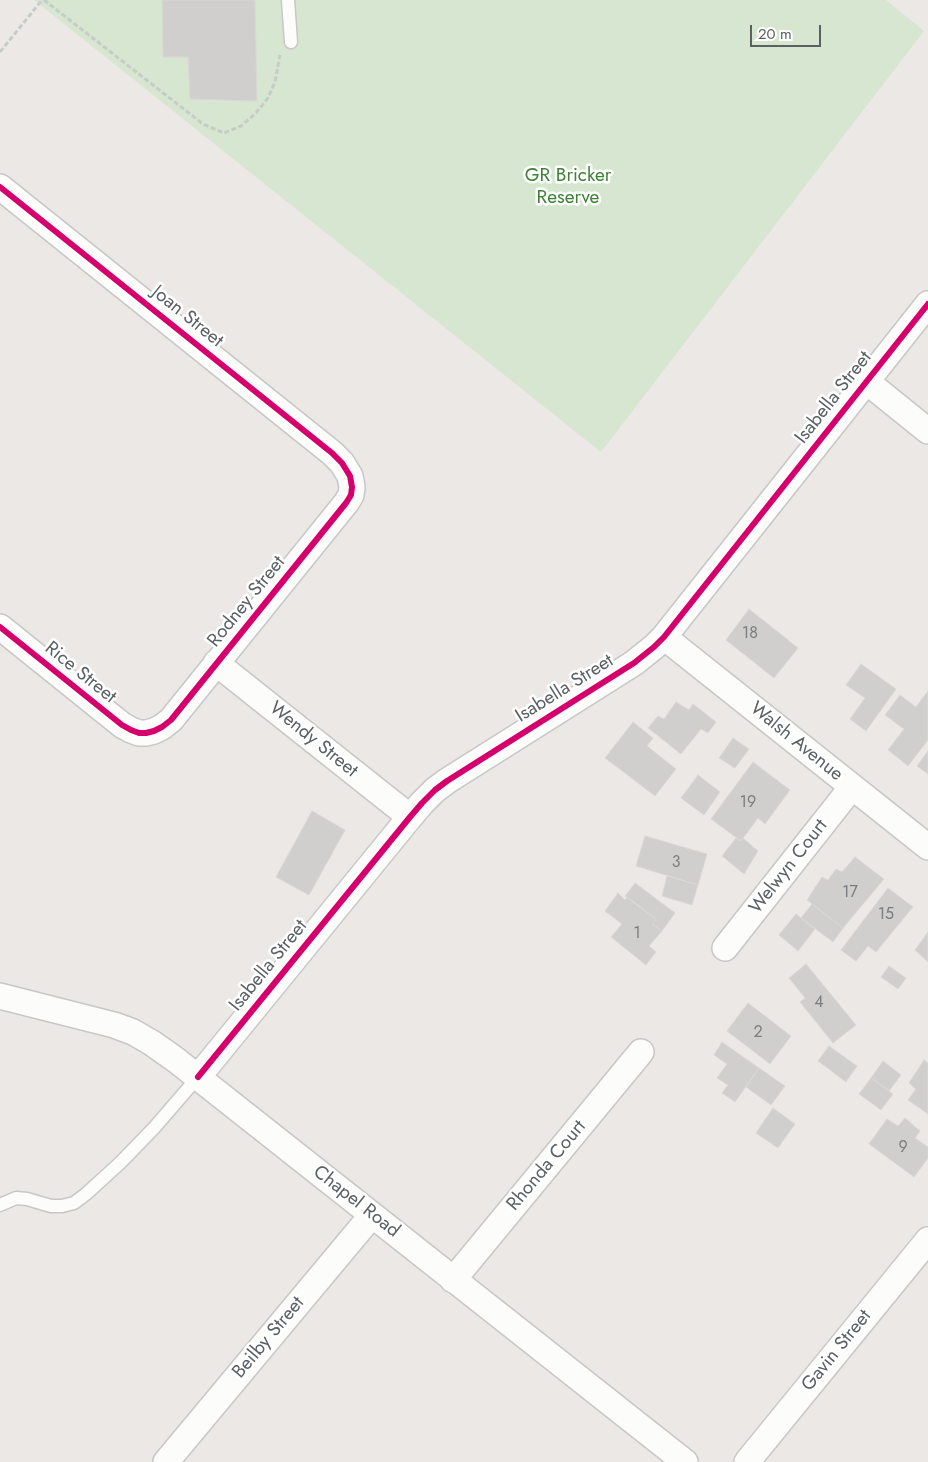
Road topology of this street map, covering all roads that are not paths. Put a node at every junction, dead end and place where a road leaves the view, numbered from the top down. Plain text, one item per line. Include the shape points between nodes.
1 (288, 0) edge
2 (291, 42) road end
3 (0, 187) edge
4 (928, 304) edge
5 (866, 381) junction
6 (928, 430) edge
7 (350, 476) joint
8 (0, 627) edge
9 (664, 637) junction
10 (216, 663) junction
11 (146, 733) joint
12 (852, 787) junction
13 (410, 817) junction
14 (928, 847) edge
15 (725, 948) dead end
16 (0, 996) edge
17 (641, 1052) dead end
18 (198, 1077) junction
19 (0, 1205) edge
20 (372, 1215) junction
21 (928, 1240) edge
22 (453, 1280) junction
23 (683, 1461) edge
24 (166, 1462) edge
25 (746, 1462) edge

1 - 2 lane
3 - 7 street, Joan Street via 332,453
4 - 5 street, Isabella Street
5 - 6 street
5 - 9 street, Isabella Street
7 - 10 street, Rodney Street via 351,495 346,503
8 - 11 street, Rice Street via 122,725
9 - 12 street, Walsh Avenue
9 - 13 street, Isabella Street via 634,663 447,781
10 - 11 street, Rodney Street via 171,720
10 - 13 street, Wendy Street
12 - 14 street, Walsh Avenue
12 - 15 street, Welwyn Court
13 - 18 street, Isabella Street
16 - 18 street, Chapel Road via 133,1032 152,1042
17 - 22 street, Rhonda Court
18 - 19 lane via 134,1149 74,1203 51,1206 16,1198
18 - 20 street, Chapel Road
20 - 22 street, Chapel Road
20 - 24 street, Beilby Street
21 - 25 street, Gavin Street
22 - 23 street, Chapel Road

